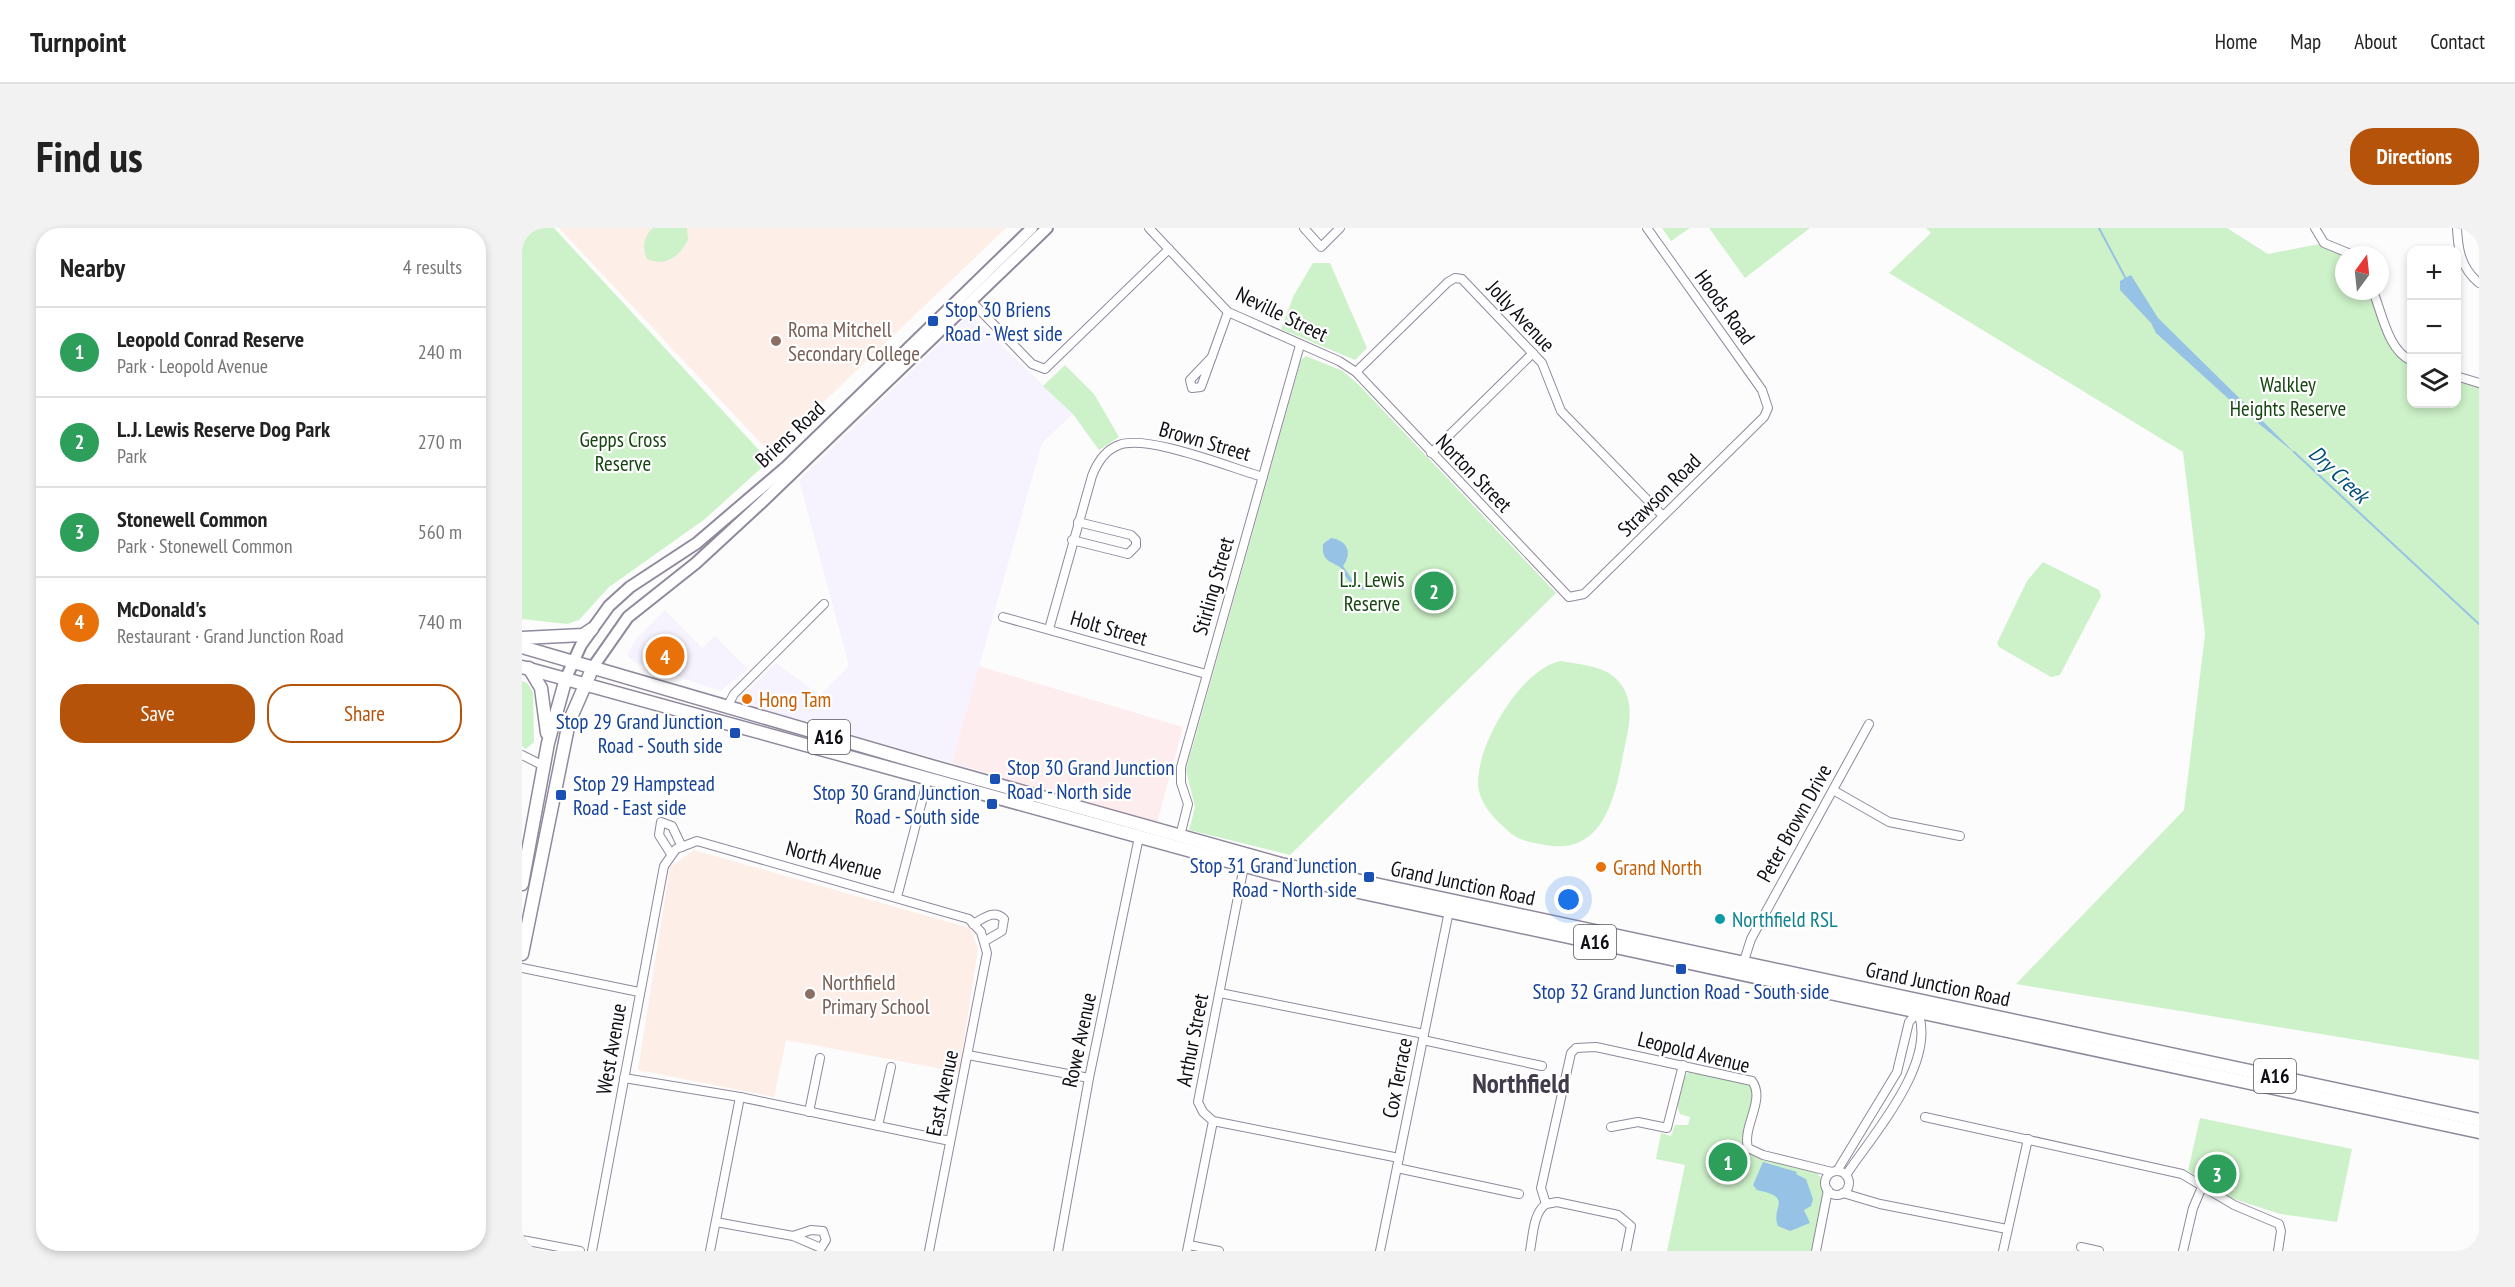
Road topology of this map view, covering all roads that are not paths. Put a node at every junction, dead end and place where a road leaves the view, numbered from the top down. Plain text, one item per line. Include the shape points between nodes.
1 (1032, 228) edge
2 (1047, 228) edge
3 (1149, 228) edge
4 (1304, 228) edge
5 (1340, 228) edge
6 (1647, 228) edge
7 (2315, 228) edge
8 (2457, 228) edge
9 (2335, 248) edge
10 (1169, 249) junction
11 (2479, 283) edge
12 (967, 297) junction
13 (2376, 300) edge
14 (1228, 312) junction
15 (1300, 345) junction
16 (1533, 353) junction
17 (1212, 357) dead end
18 (2407, 359) edge
19 (1356, 372) junction
20 (2461, 377) edge
21 (2479, 383) edge
22 (1768, 408) joint
23 (1431, 453) junction
24 (1263, 477) junction
25 (1663, 516) junction
26 (1078, 522) junction
27 (1072, 540) junction
28 (1569, 597) joint
29 (824, 604) dead end
30 (1003, 616) dead end
31 (592, 629) junction
32 (1049, 630) junction
33 (522, 638) edge
34 (522, 647) edge
35 (572, 661) junction
36 (525, 667) edge
37 (593, 667) junction
38 (1206, 674) junction
39 (566, 678) junction
40 (585, 683) junction
41 (727, 707) junction
42 (723, 721) junction
43 (1869, 724) dead end
44 (548, 743) junction
45 (522, 755) edge
46 (544, 766) junction
47 (930, 772) junction
48 (1833, 790) junction
49 (1073, 812) junction
50 (1960, 836) dead end
51 (1139, 837) junction
52 (1178, 842) junction
53 (676, 850) junction
54 (1245, 866) junction
55 (522, 884) edge
56 (897, 897) junction
57 (1450, 906) junction
58 (973, 924) junction
59 (981, 932) joint
60 (985, 942) junction
61 (522, 954) edge
62 (522, 968) edge
63 (1741, 968) junction
64 (639, 992) junction
65 (1220, 993) junction
66 (1920, 1006) junction
67 (1423, 1037) junction
68 (968, 1055) junction
69 (820, 1058) dead end
70 (1683, 1065) junction
71 (1542, 1066) dead end
72 (891, 1067) dead end
73 (624, 1078) junction
74 (1089, 1078) junction
75 (740, 1097) junction
76 (809, 1112) junction
77 (1925, 1118) dead end
78 (2479, 1120) edge
79 (1213, 1121) junction
80 (878, 1126) junction
81 (1611, 1127) dead end
82 (2479, 1132) edge
83 (2028, 1139) junction
84 (950, 1141) junction
85 (1399, 1158) junction
86 (1809, 1167) junction
87 (1397, 1168) junction
88 (1834, 1171) junction
89 (1848, 1178) junction
90 (1826, 1186) junction
91 (2202, 1187) junction
92 (1519, 1194) dead end
93 (1840, 1194) junction
94 (1864, 1197) junction
95 (1546, 1203) junction
96 (1825, 1210) junction
97 (716, 1222) junction
98 (2007, 1229) junction
99 (794, 1236) dead end
100 (522, 1240) edge
101 (2081, 1247) dead end
102 (1188, 1248) edge
103 (580, 1251) edge
104 (592, 1251) edge
105 (710, 1251) edge
106 (929, 1251) edge
107 (1058, 1251) edge
108 (1219, 1251) edge
109 (1380, 1251) edge
110 (1530, 1251) edge
111 (1626, 1251) edge
112 (1816, 1251) edge
113 (2003, 1251) edge
114 (2099, 1251) edge
115 (2183, 1251) edge
116 (2278, 1251) edge

1 - 12 main road, Briens Road
2 - 12 main road, Briens Road
3 - 10 street, Neville Street
4 - 5 street via 1321,247
6 - 22 street, Hoods Road via 1762,390
7 - 9 street via 2324,243
8 - 11 street via 2458,252 2464,267
10 - 12 street via 1056,361 1040,369
10 - 14 street, Neville Street
12 - 31 main road, Briens Road via 786,467 697,543 630,587
12 - 37 main road, Briens Road via 770,496 696,563 628,617
13 - 18 street via 2395,348
14 - 15 street, Neville Street
14 - 17 street
15 - 19 street, Neville Street
15 - 24 street, Stirling Street
16 - 19 street, Jolly Avenue via 1462,279 1455,278
16 - 23 street
16 - 25 street, Jolly Avenue via 1547,372 1561,411
19 - 23 street, Norton Street
20 - 21 street
22 - 25 street, Strawson Road via 1764,417
23 - 28 street, Norton Street
24 - 26 street, Brown Street via 1157,445 1127,443 1110,450 1096,465
24 - 38 street, Stirling Street
25 - 28 street, Strawson Road via 1584,594
26 - 27 street, Brown Street
26 - 27 street via 1131,535 1136,546 1128,554
27 - 32 street, Brown Street
29 - 41 street via 734,694
30 - 32 street, Holt Street
31 - 33 highway via 583,634
31 - 35 main road, Briens Road
32 - 38 street, Holt Street
34 - 35 highway, Grand Junction Road / A16
35 - 37 highway, Grand Junction Road / A16
35 - 39 main road, Briens Road
36 - 39 highway, Grand Junction Road / A16
36 - 44 highway via 541,688
37 - 40 highway
37 - 41 highway, Grand Junction Road / A16
38 - 52 street, Stirling Street via 1181,766 1180,783 1188,804
39 - 40 highway, Grand Junction Road / A16
39 - 44 highway
40 - 42 highway, Grand Junction Road / A16
40 - 61 highway via 569,722
41 - 42 highway
41 - 47 highway, Grand Junction Road / A16
42 - 47 highway, Grand Junction Road / A16
43 - 48 street, Peter Brown Drive
44 - 46 highway
45 - 46 street
46 - 55 highway
47 - 49 highway, Grand Junction Road / A16
47 - 56 street
48 - 50 street via 1889,822
48 - 63 street, Peter Brown Drive via 1751,939
49 - 51 highway, Grand Junction Road / A16
49 - 52 highway, Grand Junction Road / A16
51 - 52 highway, Grand Junction Road / A16
51 - 74 street, Rowe Avenue
52 - 54 highway, Grand Junction Road / A16
52 - 57 highway, Grand Junction Road / A16
53 - 53 street via 658,835 661,822 672,826
53 - 56 street, North Avenue via 697,841
53 - 64 street, West Avenue via 664,866
54 - 57 highway, Grand Junction Road / A16
54 - 65 street, Arthur Street
56 - 58 street, North Avenue via 969,919
57 - 63 highway, Grand Junction Road / A16
57 - 67 street, Cox Terrace
58 - 59 street, North Avenue
58 - 60 street via 991,914 1004,919 1002,931
59 - 60 street, East Avenue
60 - 68 street, East Avenue via 987,953
62 - 64 street
63 - 66 highway, Grand Junction Road / A16
64 - 73 street, West Avenue
65 - 67 street
65 - 79 street, Arthur Street via 1198,1102
66 - 78 highway, Grand Junction Road / A16
66 - 82 highway, Grand Junction Road / A16
66 - 88 street via 1909,1022 1897,1072
66 - 89 street via 1924,1027 1914,1073
67 - 71 street
67 - 85 street, Cox Terrace
68 - 74 street
68 - 84 street, East Avenue
69 - 76 street
70 - 81 street via 1667,1128 1638,1122
70 - 86 street, Leopold Avenue via 1752,1081 1757,1094 1747,1134 1748,1148
70 - 95 street, Leopold Avenue via 1596,1047 1576,1048 1571,1053 1541,1188
72 - 80 street
73 - 75 street
73 - 104 street, West Avenue
74 - 107 street, Rowe Avenue
75 - 76 street
75 - 97 street
76 - 80 street
77 - 83 street
79 - 85 street
79 - 102 street
80 - 84 street
83 - 91 street via 2157,1166 2182,1174
83 - 98 street
84 - 106 street, East Avenue
85 - 87 street, Cox Terrace
86 - 88 street, Leopold Avenue
86 - 90 street, Leopold Avenue
87 - 92 street
87 - 109 street, Cox Terrace
88 - 89 street, Leopold Avenue
88 - 90 street
89 - 93 street
89 - 94 street
90 - 93 street, Leopold Avenue
90 - 96 street
91 - 115 street
91 - 116 street via 2279,1224
93 - 94 street, Leopold Avenue
93 - 96 street
94 - 98 street, Leopold Avenue
95 - 110 street via 1537,1215
95 - 111 street via 1618,1215 1631,1226
96 - 112 street
97 - 99 street
97 - 105 street
98 - 113 street
100 - 103 street
101 - 114 street
102 - 108 street

